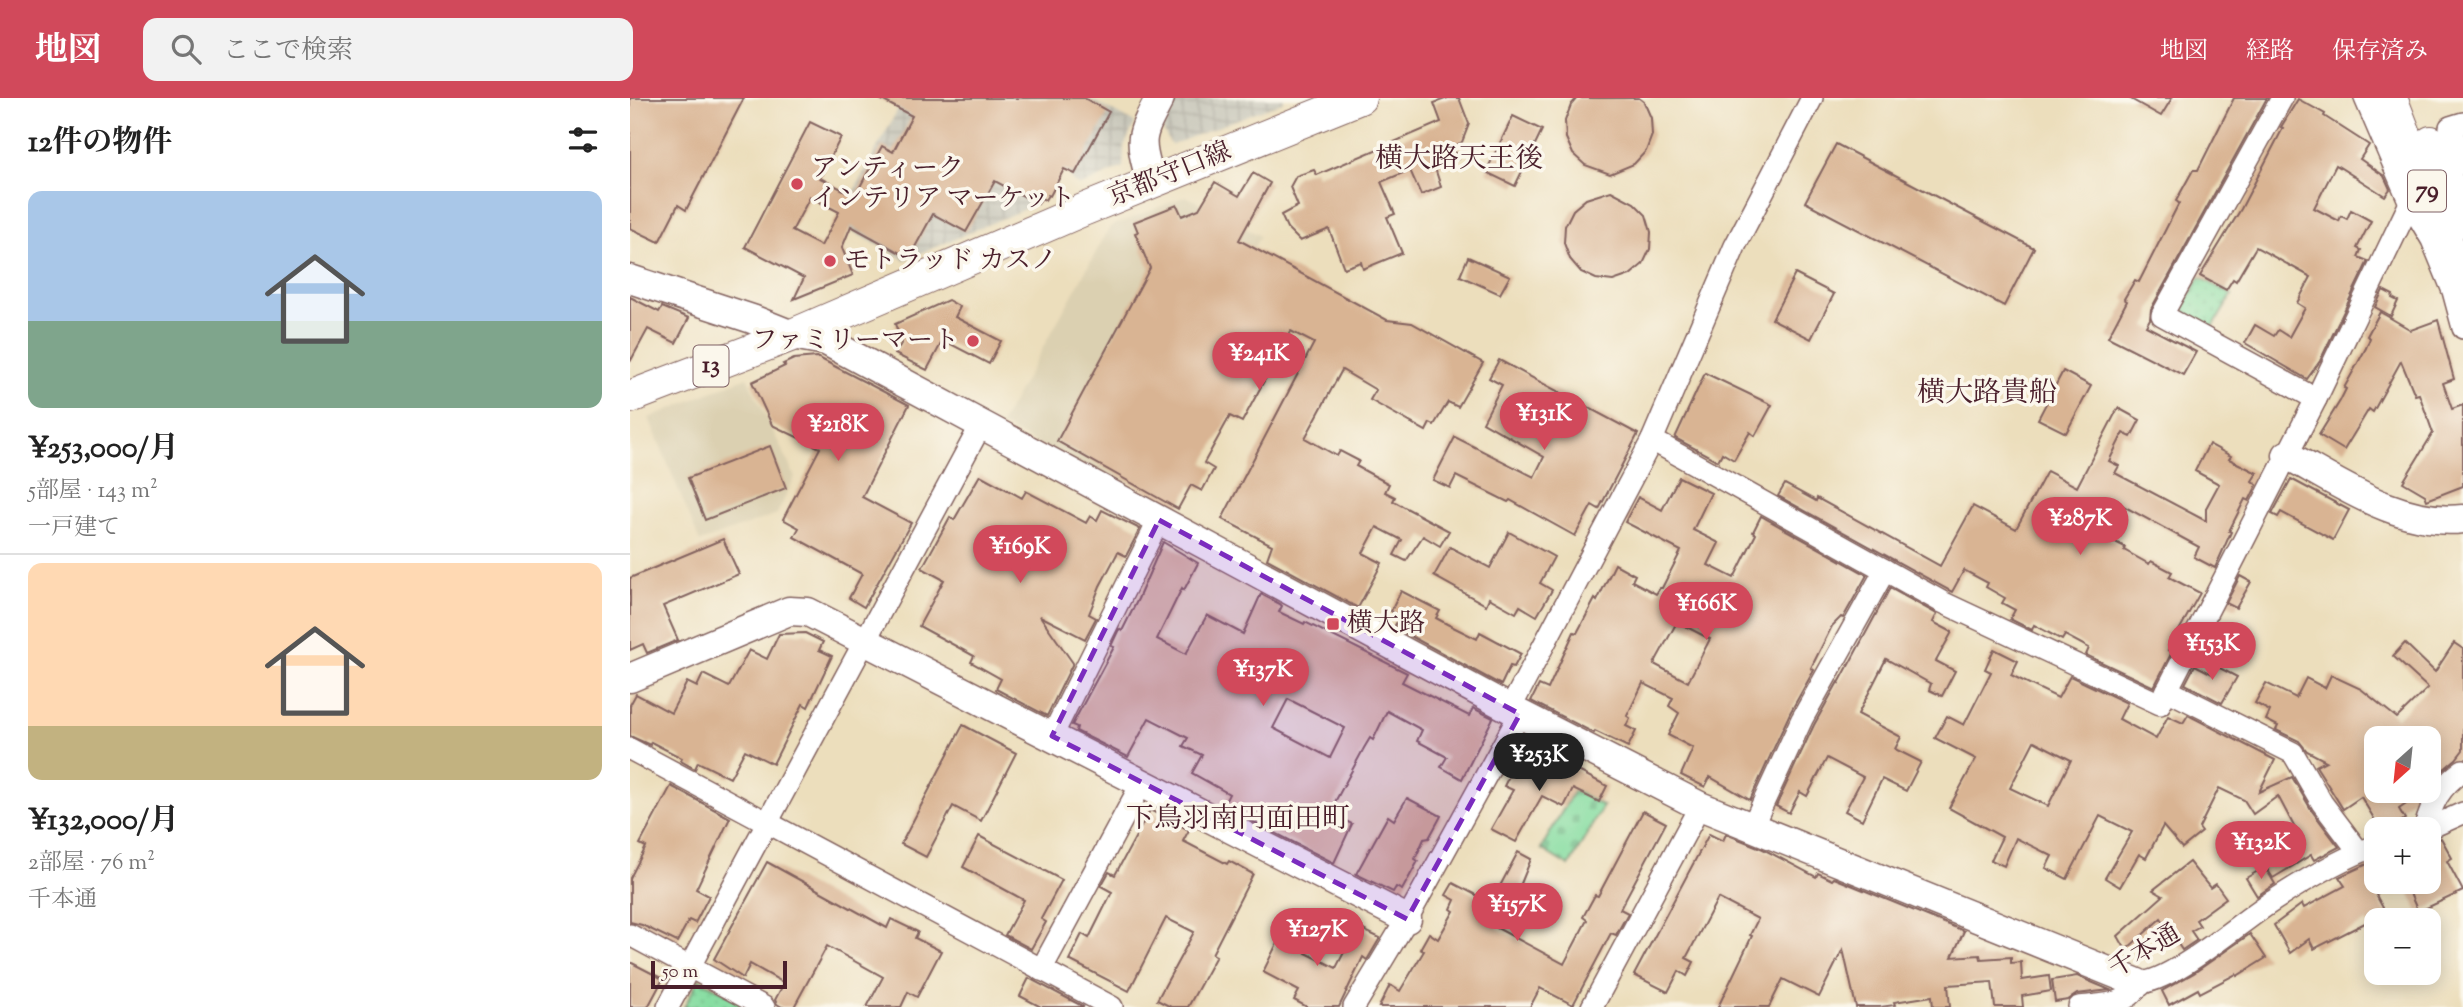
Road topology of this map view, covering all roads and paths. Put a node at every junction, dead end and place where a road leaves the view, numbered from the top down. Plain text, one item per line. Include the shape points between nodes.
1 (1160, 98) edge
2 (1360, 98) edge
3 (1812, 98) edge
4 (2282, 98) edge
5 (2365, 98) edge
6 (2392, 98) edge
7 (2414, 98) edge
8 (2463, 123) edge
9 (2463, 164) edge
10 (1151, 183) junction
11 (2410, 203) junction
12 (2463, 221) edge
13 (630, 279) edge
14 (2463, 284) edge
15 (2463, 328) edge
16 (792, 335) junction
17 (630, 397) edge
18 (2316, 399) junction
19 (981, 425) junction
20 (1652, 440) junction
21 (2287, 455) junction
22 (2463, 519) edge
23 (1158, 520) junction
24 (1885, 570) junction
25 (865, 641) junction
26 (630, 678) edge
27 (2167, 690) junction
28 (1515, 712) junction
29 (1052, 736) junction
30 (630, 749) edge
31 (2463, 770) edge
32 (1142, 783) junction
33 (1700, 806) junction
34 (2463, 813) edge
35 (2428, 817) edge
36 (768, 822) junction
37 (2441, 823) edge
38 (1752, 827) junction
39 (2364, 845) edge
40 (2364, 851) edge
41 (1407, 919) junction
42 (630, 935) edge
43 (690, 967) junction
44 (1041, 970) junction
45 (2138, 983) junction
46 (668, 1007) edge
47 (764, 1007) edge
48 (1112, 1007) edge
49 (1354, 1007) edge
50 (1592, 1007) edge
51 (2079, 1007) edge

1 - 10 street via 1143,131 1141,146
2 - 10 main road, 京都守口線 / 13
3 - 20 street via 1735,246
4 - 18 street via 2162,315
5 - 11 street
6 - 14 main road, 79
7 - 12 main road, 79
8 - 9 street via 2451,127
10 - 16 main road, 京都守口線 / 13
11 - 15 street via 2437,253
11 - 18 street
13 - 16 street
16 - 17 main road, 京都守口線 / 13
16 - 19 street via 826,341
18 - 21 street
19 - 23 street
19 - 25 street
20 - 24 street
20 - 28 street
21 - 22 street via 2375,503 2428,519
21 - 27 street
23 - 28 street
23 - 29 street
24 - 27 street via 1942,602 2160,704
24 - 38 street via 1802,719
25 - 26 street via 808,612 789,611
25 - 29 street
25 - 36 street
27 - 39 street via 2293,753 2322,803
28 - 33 street
28 - 41 street
29 - 32 street
30 - 36 street
31 - 35 street via 2446,783
32 - 41 street
32 - 44 street
33 - 38 street
33 - 50 street
34 - 37 street
36 - 43 street
36 - 44 street
38 - 45 street
40 - 45 street, 千本通 via 2273,900 2174,971 2151,983
41 - 49 street
42 - 43 street
43 - 46 street
43 - 47 street
44 - 48 street
45 - 51 street, 千本通 via 2135,992 2122,1001

